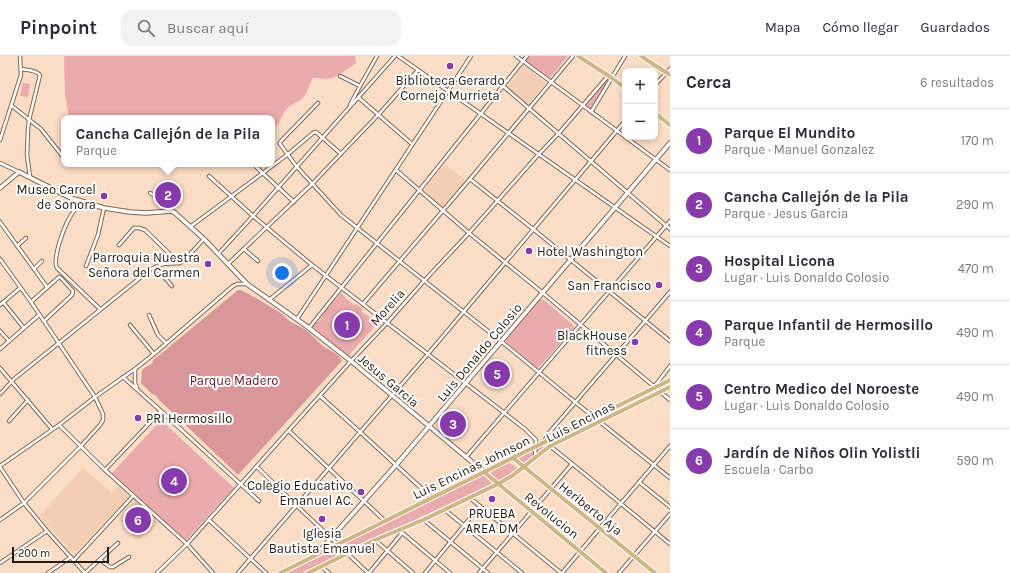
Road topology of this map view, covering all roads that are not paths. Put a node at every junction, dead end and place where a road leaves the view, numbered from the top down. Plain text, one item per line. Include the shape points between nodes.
1 (20, 56) edge
2 (377, 56) edge
3 (395, 56) edge
4 (398, 56) edge
5 (471, 56) edge
6 (516, 56) edge
7 (527, 56) edge
8 (572, 56) edge
9 (578, 56) edge
10 (625, 56) edge
11 (641, 56) edge
12 (523, 61) junction
13 (22, 69) junction
14 (670, 69) edge
15 (418, 70) junction
16 (668, 74) edge
17 (340, 76) dead end
18 (610, 77) junction
19 (551, 82) junction
20 (658, 82) edge
21 (360, 86) junction
22 (503, 86) junction
23 (622, 86) edge
24 (448, 91) junction
25 (359, 98) junction
26 (318, 103) dead end
27 (12, 106) junction
28 (582, 106) junction
29 (529, 107) junction
30 (348, 109) junction
31 (591, 112) junction
32 (378, 114) junction
33 (480, 114) junction
34 (658, 115) edge
35 (29, 120) junction
36 (622, 125) edge
37 (670, 125) edge
38 (617, 131) junction
39 (508, 133) junction
40 (559, 133) junction
41 (323, 138) junction
42 (0, 140) edge
43 (670, 143) edge
44 (412, 144) junction
45 (61, 154) edge
46 (341, 154) junction
47 (287, 155) junction
48 (538, 155) junction
49 (655, 160) junction
50 (591, 162) junction
51 (0, 163) edge
52 (275, 164) edge
53 (255, 167) edge
54 (270, 167) edge
55 (297, 167) junction
56 (396, 170) junction
57 (670, 170) edge
58 (19, 172) junction
59 (262, 173) junction
60 (209, 176) dead end
61 (30, 177) junction
62 (470, 180) junction
63 (575, 180) junction
64 (312, 184) junction
65 (0, 188) edge
66 (278, 188) junction
67 (419, 191) junction
68 (628, 192) junction
69 (150, 193) dead end
70 (231, 196) junction
71 (497, 200) junction
72 (80, 201) junction
73 (294, 202) junction
74 (615, 207) junction
75 (104, 208) junction
76 (172, 211) junction
77 (443, 211) junction
78 (253, 216) junction
79 (670, 221) edge
80 (0, 222) edge
81 (666, 226) junction
82 (190, 227) junction
83 (357, 227) junction
84 (267, 228) junction
85 (533, 229) junction
86 (670, 229) edge
87 (468, 233) junction
88 (656, 237) junction
89 (26, 238) dead end
90 (204, 239) junction
91 (377, 243) junction
92 (119, 245) dead end
93 (18, 246) junction
94 (670, 246) edge
95 (244, 249) junction
96 (219, 254) junction
97 (0, 259) edge
98 (400, 260) junction
99 (570, 260) junction
100 (42, 261) dead end
101 (258, 261) dead end
102 (505, 262) junction
103 (180, 263) junction
104 (228, 264) junction
105 (312, 265) junction
106 (86, 266) dead end
107 (154, 267) junction
108 (34, 269) junction
109 (325, 275) junction
110 (424, 281) junction
111 (246, 284) junction
112 (172, 286) dead end
113 (47, 287) junction
114 (20, 288) junction
115 (341, 288) junction
116 (610, 291) junction
117 (670, 292) edge
118 (542, 293) junction
119 (270, 300) junction
120 (3, 302) junction
121 (31, 302) junction
122 (362, 304) junction
123 (0, 305) edge
124 (100, 309) junction
125 (464, 312) junction
126 (39, 315) junction
127 (148, 315) dead end
128 (297, 319) junction
129 (44, 321) junction
130 (646, 321) junction
131 (387, 323) junction
132 (130, 325) dead end
133 (580, 325) junction
134 (24, 328) junction
135 (309, 328) junction
136 (0, 332) edge
137 (9, 341) junction
138 (670, 341) edge
139 (502, 342) junction
140 (59, 343) junction
141 (166, 343) junction
142 (0, 349) edge
143 (154, 354) junction
144 (428, 354) junction
145 (617, 355) junction
146 (351, 361) junction
147 (670, 366) edge
148 (0, 368) edge
149 (135, 369) junction
150 (539, 373) junction
151 (123, 377) junction
152 (670, 380) edge
153 (11, 381) junction
154 (466, 383) junction
155 (654, 387) junction
156 (670, 387) edge
157 (138, 390) junction
158 (660, 392) junction
159 (0, 394) edge
160 (392, 395) junction
161 (320, 396) junction
162 (95, 397) junction
163 (28, 400) junction
164 (670, 400) edge
165 (575, 402) junction
166 (161, 411) junction
167 (505, 413) junction
168 (595, 418) junction
169 (8, 421) dead end
170 (600, 422) junction
171 (59, 425) junction
172 (429, 426) junction
173 (52, 429) junction
174 (289, 431) junction
175 (360, 432) junction
176 (544, 442) junction
177 (81, 446) junction
178 (550, 446) junction
179 (670, 446) edge
180 (536, 447) junction
181 (466, 457) junction
182 (535, 457) junction
183 (513, 458) junction
184 (572, 464) junction
185 (396, 465) junction
186 (654, 465) junction
187 (524, 466) junction
188 (0, 467) edge
189 (257, 467) junction
190 (328, 469) junction
191 (106, 470) junction
192 (484, 472) junction
193 (670, 478) edge
194 (640, 482) junction
195 (241, 484) junction
196 (498, 484) junction
197 (551, 488) junction
198 (133, 496) junction
199 (432, 498) junction
200 (470, 498) junction
201 (259, 501) dead end
202 (364, 502) junction
203 (24, 503) junction
204 (621, 504) junction
205 (296, 505) junction
206 (480, 506) junction
207 (670, 507) edge
208 (445, 510) junction
209 (531, 511) junction
210 (670, 514) edge
211 (0, 520) edge
212 (209, 520) junction
213 (424, 520) junction
214 (385, 521) junction
215 (465, 525) junction
216 (600, 528) junction
217 (47, 530) junction
218 (400, 531) junction
219 (655, 531) junction
220 (513, 533) junction
221 (331, 539) junction
222 (375, 540) junction
223 (451, 542) junction
224 (118, 544) dead end
225 (187, 544) junction
226 (337, 544) junction
227 (670, 544) edge
228 (387, 551) junction
229 (580, 551) junction
230 (497, 552) junction
231 (316, 554) junction
232 (347, 554) junction
233 (633, 556) junction
234 (129, 557) dead end
235 (250, 558) junction
236 (72, 559) junction
237 (100, 560) junction
238 (435, 561) junction
239 (0, 563) edge
240 (322, 566) junction
241 (483, 568) junction
242 (48, 573) edge
243 (85, 573) edge
244 (157, 573) edge
245 (213, 573) edge
246 (238, 573) edge
247 (266, 573) edge
248 (280, 573) edge
249 (308, 573) edge
250 (329, 573) edge
251 (368, 573) edge
252 (413, 573) edge
253 (425, 573) edge
254 (450, 573) edge
255 (479, 573) edge
256 (488, 573) edge
257 (522, 573) edge
258 (561, 573) edge
259 (606, 573) edge
260 (619, 573) edge
261 (655, 573) edge

1 - 13 street
2 - 21 street
3 - 25 street
4 - 15 street
5 - 24 street
6 - 12 street
7 - 12 street
8 - 19 street
9 - 18 main road
10 - 18 street
11 - 16 main road
12 - 19 street
12 - 22 street
13 - 27 street
13 - 35 street via 40,75
14 - 16 street
15 - 24 street
15 - 32 street
16 - 20 street
17 - 21 street
18 - 23 main road
18 - 28 street, Morelia
18 - 31 street
19 - 28 street
19 - 29 street
21 - 30 street
22 - 29 street
22 - 33 street
24 - 33 street
24 - 44 street
25 - 30 street
25 - 32 street
26 - 47 street via 280,142
27 - 35 street
27 - 42 street
28 - 31 street
28 - 40 street, Morelia
29 - 39 street
29 - 40 street
30 - 41 street
31 - 38 street
32 - 44 street
32 - 46 street
33 - 39 street
33 - 67 street
34 - 37 main road
35 - 45 street
35 - 61 street via 27,155
36 - 38 street
38 - 49 street
38 - 50 street
39 - 48 street
39 - 62 street
40 - 48 street, Morelia
40 - 50 street
41 - 46 street
41 - 47 street via 313,132
41 - 55 street
43 - 49 street, Luis Donaldo Colosio
44 - 56 street
46 - 64 street
47 - 52 street
47 - 55 street
48 - 63 street
48 - 71 street, Morelia
49 - 57 street
49 - 68 street, Luis Donaldo Colosio
50 - 63 street
50 - 68 street
51 - 58 street
53 - 59 street
54 - 59 street
55 - 64 street
55 - 66 street
56 - 67 street
56 - 83 street
58 - 61 street
58 - 65 street
59 - 66 street
59 - 70 street
60 - 70 street
61 - 72 street
62 - 71 street
62 - 77 street
63 - 74 street
63 - 85 street
64 - 73 street
64 - 83 street via 341,215
66 - 73 street
66 - 78 street
67 - 77 street
67 - 91 street
68 - 74 street, Luis Donaldo Colosio
68 - 81 street
69 - 76 street via 163,201
70 - 78 street
70 - 82 street
71 - 85 street
71 - 87 street, Morelia
72 - 75 street
72 - 124 street via 60,240 55,264
73 - 84 street
74 - 88 street
74 - 99 street, Luis Donaldo Colosio
75 - 76 street via 146,213
75 - 106 street via 98,235
76 - 82 street, Jesus Garcia
77 - 87 street
77 - 98 street
78 - 84 street
78 - 96 street
79 - 81 street
80 - 93 street
81 - 86 street
81 - 88 street
82 - 90 street, Jesus Garcia
83 - 91 street
83 - 109 street
84 - 95 street
84 - 105 street
85 - 99 street
85 - 102 street
87 - 102 street
87 - 110 street, Morelia
88 - 94 street
88 - 116 street
89 - 93 street
90 - 96 street, Jesus Garcia
90 - 103 street
91 - 98 street
91 - 115 street
92 - 103 street via 134,228 139,228 145,230
93 - 108 street
95 - 101 street
95 - 104 street
96 - 104 street, Jesus Garcia
97 - 114 street
98 - 110 street
98 - 122 street
99 - 116 street
99 - 118 street, Luis Donaldo Colosio
100 - 108 street
102 - 118 street
102 - 125 street
103 - 107 street
104 - 111 street, Jesus Garcia
105 - 109 street
105 - 119 street
107 - 112 street
107 - 124 street
108 - 113 street
109 - 115 street
109 - 128 street
110 - 125 street
110 - 131 street, Morelia
111 - 119 street, Jesus Garcia
111 - 141 street via 234,286
113 - 121 street
113 - 129 street via 60,277 74,293
114 - 120 street
114 - 121 street
115 - 122 street
115 - 135 street
116 - 130 street
116 - 133 street
117 - 130 street
118 - 133 street
118 - 139 street, Luis Donaldo Colosio
119 - 128 street, Jesus Garcia
120 - 123 street
120 - 134 street
121 - 126 street
122 - 131 street
124 - 140 street
125 - 139 street
125 - 144 street
126 - 129 street
126 - 134 street
127 - 141 street via 158,335
128 - 135 street, Jesus Garcia
129 - 140 street
130 - 138 street
130 - 145 street
131 - 144 street
131 - 146 street, Morelia
132 - 143 street
133 - 145 street
133 - 150 street
134 - 137 street
135 - 146 street, Jesus Garcia
136 - 137 street
137 - 142 street
139 - 150 street
139 - 154 street, Luis Donaldo Colosio
140 - 153 street
140 - 162 street
141 - 143 street
143 - 149 street
144 - 154 street
144 - 160 street
145 - 155 street
145 - 165 street
146 - 160 street, Jesus Garcia
146 - 161 street, Morelia
147 - 155 street
148 - 153 street
149 - 151 street
149 - 157 street
150 - 165 street
150 - 167 street
151 - 157 street
151 - 162 street
152 - 155 main road, Luis Encinas Johnson
153 - 159 street
153 - 163 street
154 - 167 street
154 - 172 street, Luis Donaldo Colosio
155 - 158 street
155 - 168 main road, Luis Encinas Johnson
156 - 158 main road, Luis Encinas
157 - 166 street
158 - 164 street
158 - 170 main road, Luis Encinas
160 - 172 street, Jesus Garcia
160 - 175 street
161 - 174 street, Morelia
161 - 175 street
162 - 171 street
162 - 177 street via 101,408 103,420
163 - 169 street
163 - 173 street
165 - 168 street
165 - 176 street
166 - 191 street
166 - 195 street
167 - 180 street via 534,437
167 - 181 street
168 - 170 street
168 - 176 main road, Luis Encinas Johnson
170 - 178 main road, Luis Encinas
170 - 186 street
171 - 173 street
171 - 177 street
172 - 181 street, Jesus Garcia
172 - 185 street, Luis Donaldo Colosio
173 - 188 street
174 - 189 street, Morelia
174 - 190 street
175 - 185 street
175 - 190 street
176 - 180 main road, Luis Encinas Johnson
177 - 191 street
177 - 203 street
178 - 182 main road, Luis Encinas
178 - 184 street
179 - 186 street
180 - 182 street
180 - 183 main road, Luis Encinas Johnson
181 - 192 street, Jesus Garcia
182 - 187 main road, Luis Encinas
183 - 187 main road, Heriberto Aja
183 - 192 main road, Luis Encinas Johnson
184 - 197 street
184 - 204 street
185 - 199 street
185 - 202 street, Luis Donaldo Colosio
186 - 193 street
186 - 194 street
187 - 196 main road, Luis Encinas
187 - 197 main road, Heriberto Aja
188 - 203 street
189 - 195 street, Morelia
189 - 205 street
190 - 202 street
190 - 205 street
191 - 198 street
192 - 196 main road, Revolucion
192 - 199 main road, Luis Encinas Johnson
194 - 204 street
194 - 207 street
195 - 201 street
195 - 212 street, Morelia
196 - 200 main road, Luis Encinas
196 - 209 main road, Revolucion
197 - 209 street
197 - 216 main road, Heriberto Aja
198 - 225 street
198 - 236 street
199 - 214 main road, Luis Encinas Johnson
200 - 206 street
200 - 208 main road, Luis Encinas
202 - 214 street
202 - 221 street, Luis Donaldo Colosio
203 - 211 street
203 - 217 street
204 - 216 street
204 - 219 street
205 - 221 street
205 - 235 street
206 - 215 street
206 - 220 street
208 - 213 main road, Luis Encinas
208 - 215 street
209 - 220 street
209 - 229 main road, Revolucion
210 - 219 street
212 - 225 street, Morelia
212 - 235 street
213 - 218 main road, Luis Encinas
213 - 223 street
214 - 226 main road, Luis Encinas Johnson
215 - 223 street
215 - 230 street
216 - 229 street
216 - 233 main road, Heriberto Aja
217 - 236 street
217 - 239 street
218 - 222 main road, Luis Encinas
218 - 228 street
218 - 238 street
219 - 227 street
219 - 233 street
220 - 230 street
220 - 258 street
221 - 226 street
221 - 231 street, Luis Donaldo Colosio
222 - 228 street
222 - 232 main road, Luis Encinas
223 - 238 street
223 - 241 street
224 - 237 street
225 - 244 street, Morelia
225 - 245 street
226 - 231 main road, Luis Encinas Johnson
226 - 232 street
228 - 251 street
228 - 252 street
229 - 258 street
229 - 259 main road, Revolucion
230 - 241 street
230 - 257 street
231 - 248 main road, Luis Encinas Johnson
232 - 240 main road, Luis Encinas
232 - 251 street
233 - 260 street
233 - 261 main road, Heriberto Aja
234 - 237 street via 113,567
235 - 246 street
235 - 247 street
236 - 242 street
236 - 243 street
237 - 243 street
238 - 253 street
238 - 254 street
240 - 249 main road, Luis Encinas
240 - 250 street
241 - 255 street
241 - 256 street

